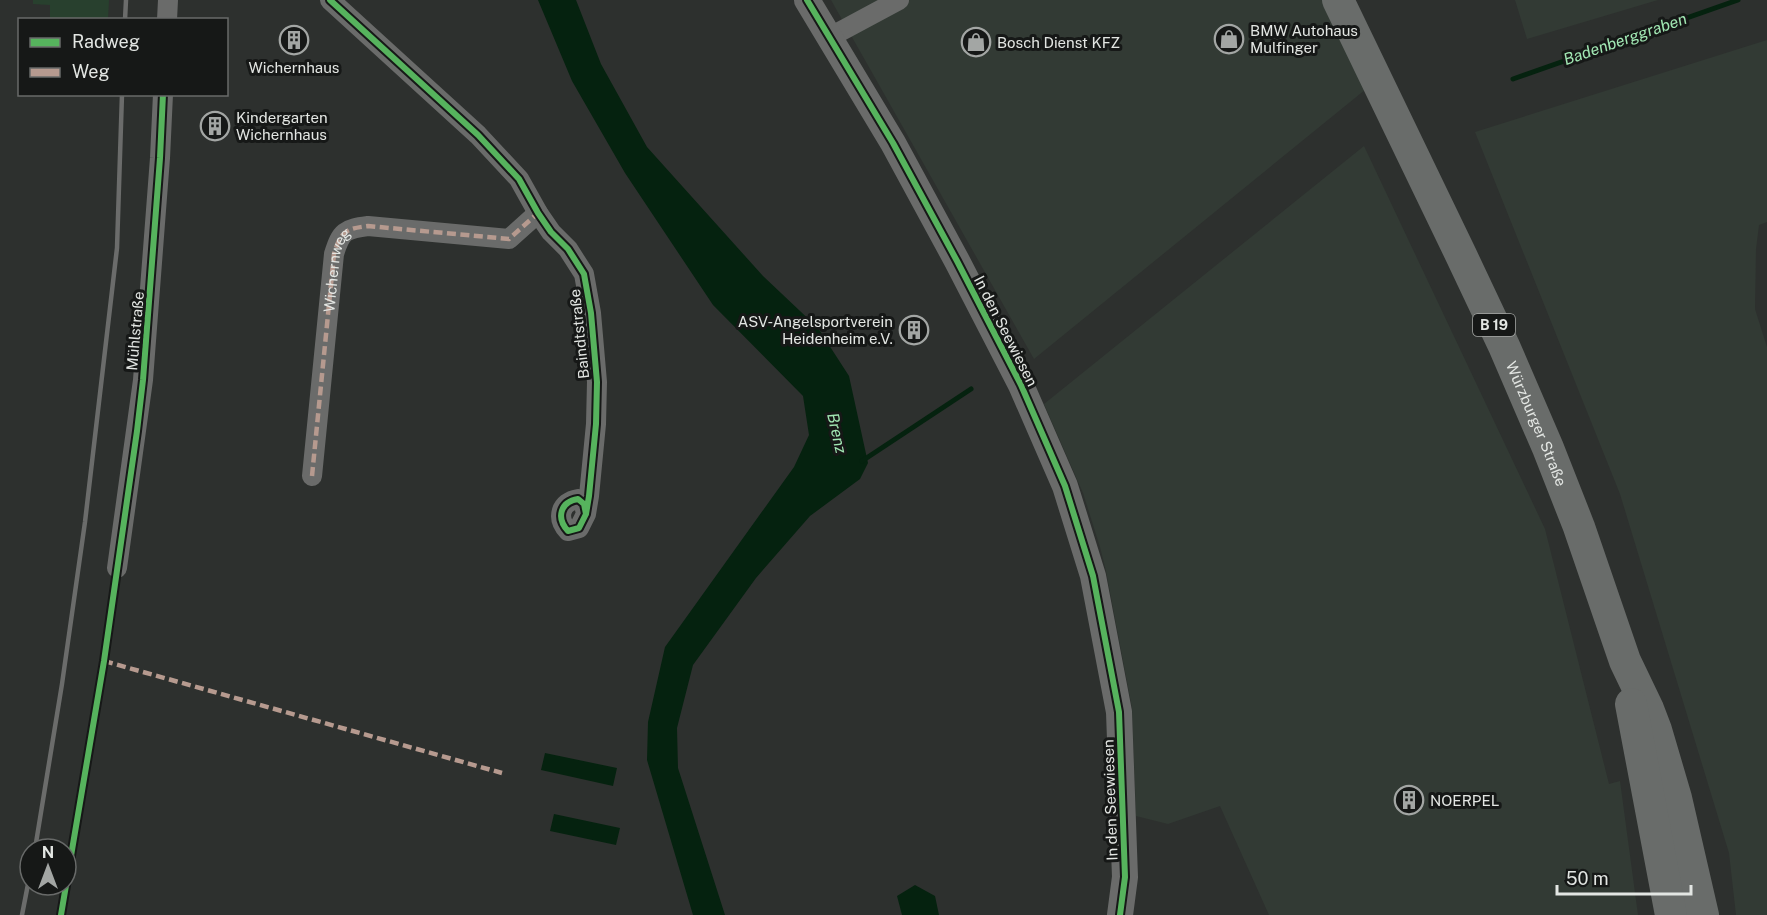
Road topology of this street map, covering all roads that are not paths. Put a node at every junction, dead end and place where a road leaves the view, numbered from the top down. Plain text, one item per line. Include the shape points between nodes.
1 (168, 0) edge
2 (330, 0) edge
3 (807, 0) edge
4 (899, 0) edge
5 (1338, 0) edge
6 (167, 18) edge
7 (830, 38) junction
8 (163, 96) edge
9 (538, 213) junction
10 (312, 476) dead end
11 (586, 514) dead end
12 (117, 568) dead end
13 (1625, 661) junction
14 (1120, 915) edge
15 (1671, 915) edge
16 (1703, 915) edge

1 - 6 street
2 - 9 street, Baindtstraße via 478,135 519,180
3 - 7 street, In den Seewiesen
4 - 7 street
5 - 13 main road, Würzburger Straße / B 19 via 1461,255 1548,448
7 - 14 street, In den Seewiesen via 957,261 1021,385 1065,486 1093,576 1119,712 1125,877
8 - 12 street, Mühlstraße via 143,380
9 - 10 street, Wichernweg via 509,239 368,226 350,228 339,237 334,254
9 - 11 street, Baindtstraße via 584,274 591,313 596,424
13 - 15 main road, Würzburger Straße / B 19 via 1632,717
13 - 16 main road, Würzburger Straße / B 19 via 1660,741

